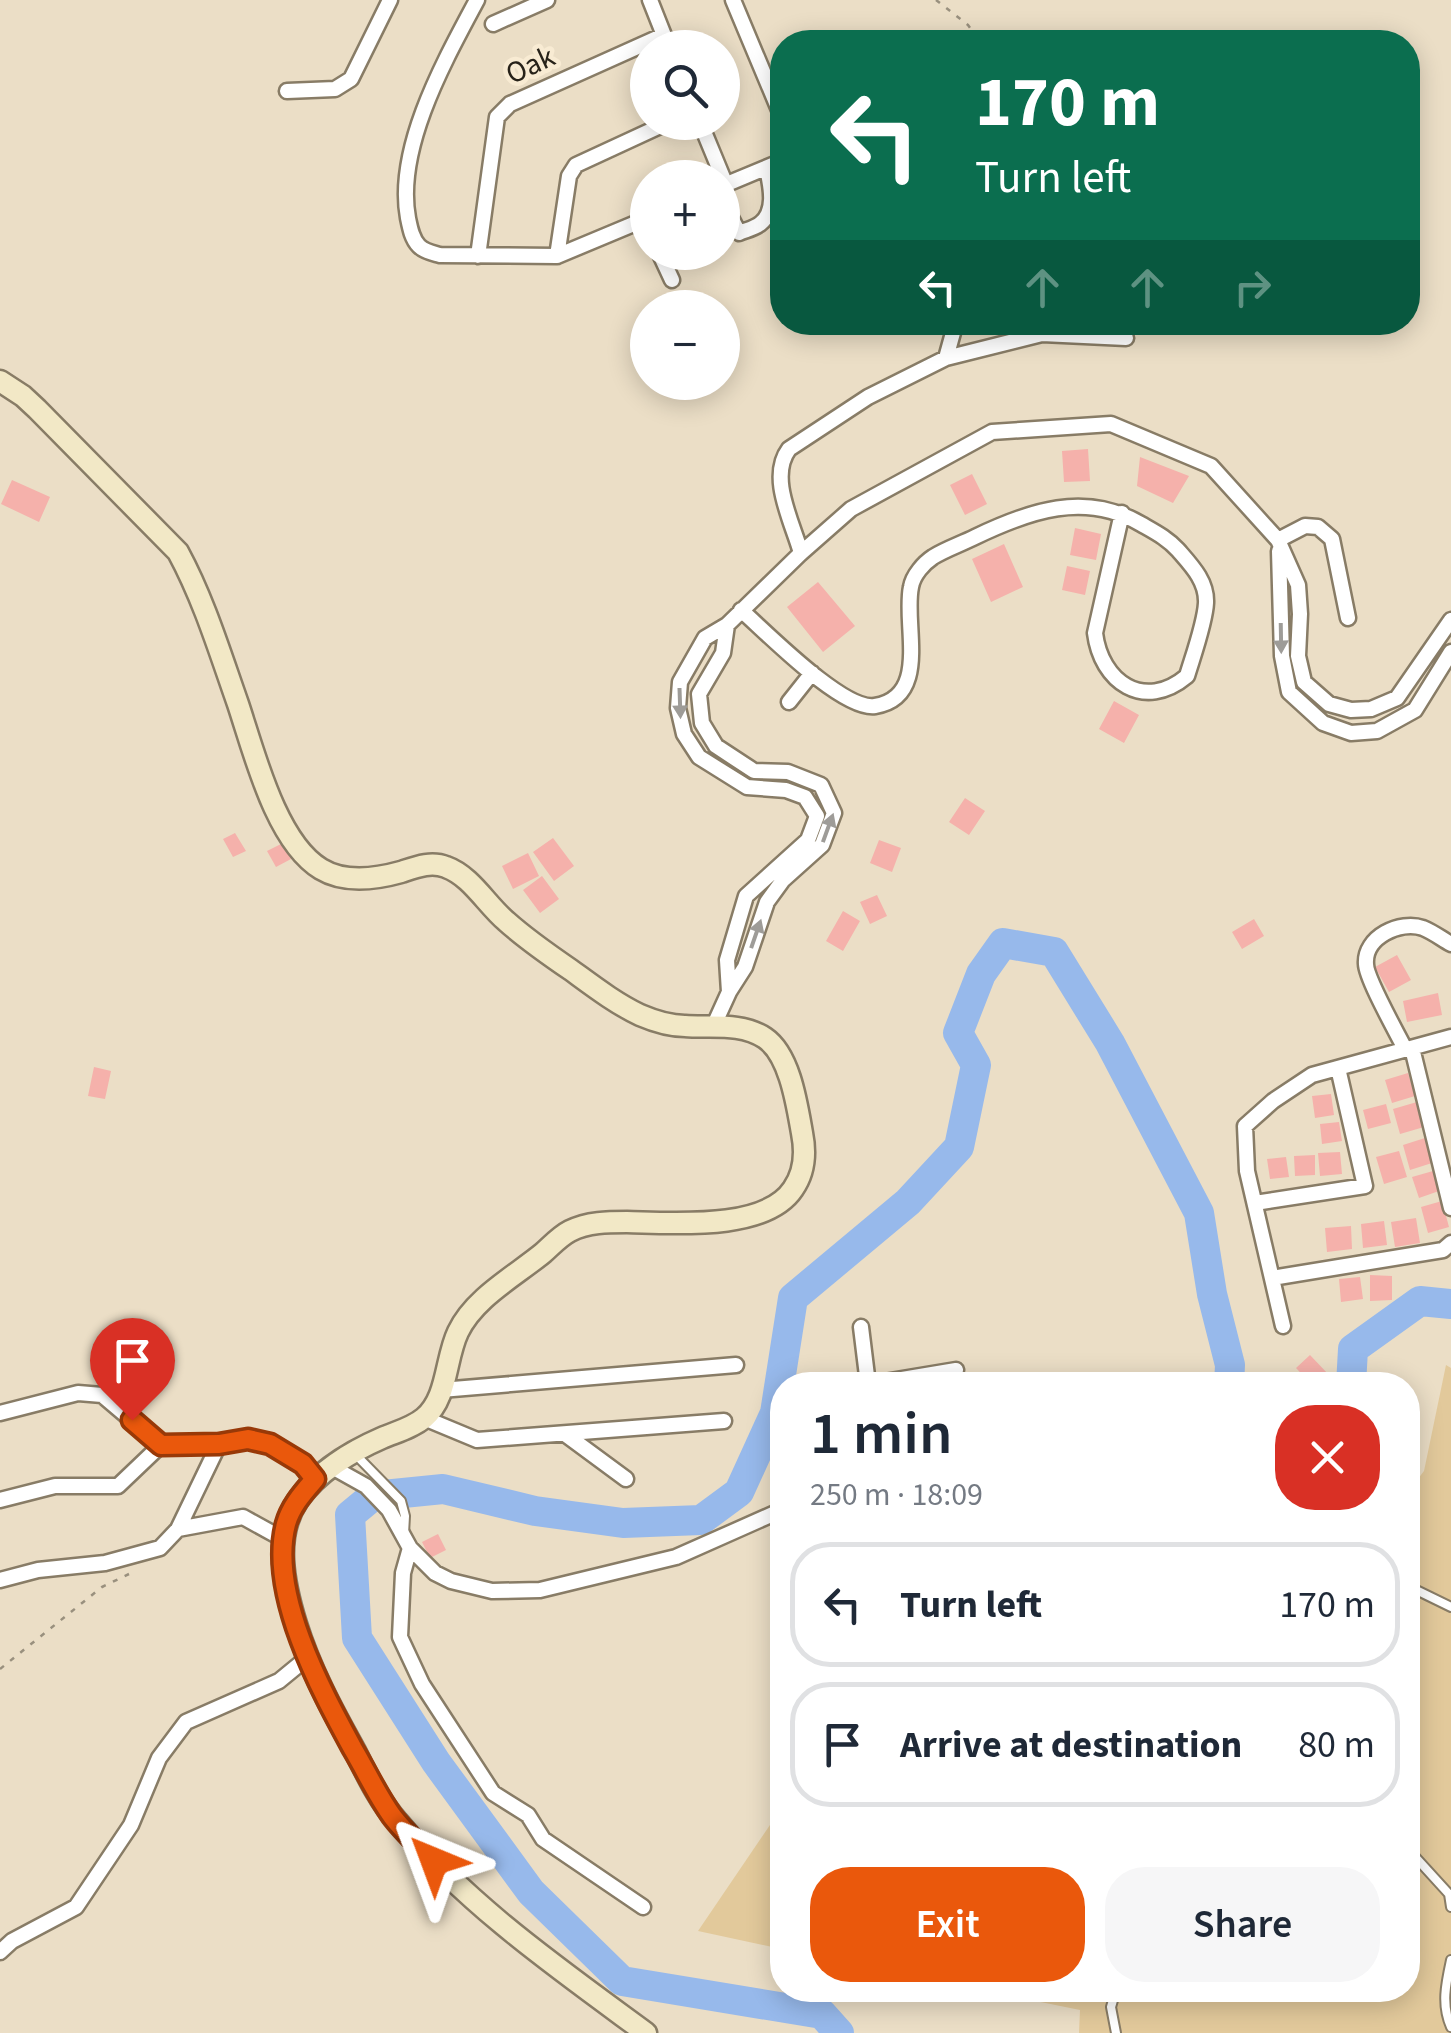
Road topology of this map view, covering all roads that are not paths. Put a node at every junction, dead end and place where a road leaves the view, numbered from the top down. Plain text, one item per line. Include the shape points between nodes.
1 (390, 0) edge
2 (476, 0) edge
3 (545, 0) edge
4 (650, 0) edge
5 (733, 0) edge
6 (493, 24) dead end
7 (662, 30) edge
8 (630, 56) edge
9 (770, 88) edge
10 (287, 90) dead end
11 (630, 140) edge
12 (770, 167) edge
13 (767, 168) junction
14 (740, 182) edge
15 (770, 189) edge
16 (770, 201) edge
17 (630, 228) edge
18 (740, 233) edge
19 (478, 256) junction
20 (557, 256) junction
21 (667, 270) edge
22 (672, 280) dead end
23 (952, 335) edge
24 (1038, 335) edge
25 (1063, 335) edge
26 (1126, 338) dead end
27 (946, 358) junction
28 (0, 381) edge
29 (1122, 513) junction
30 (1278, 540) junction
31 (801, 552) junction
32 (741, 610) junction
33 (1348, 618) dead end
34 (1451, 620) edge
35 (727, 625) junction
36 (1451, 652) edge
37 (812, 673) junction
38 (788, 702) dead end
39 (746, 896) junction
40 (767, 902) junction
41 (1451, 944) edge
42 (729, 992) junction
43 (714, 1025) junction
44 (1451, 1037) edge
45 (1409, 1048) junction
46 (1338, 1068) junction
47 (1254, 1202) junction
48 (1451, 1208) edge
49 (1451, 1243) edge
50 (1272, 1278) junction
51 (1283, 1326) dead end
52 (860, 1327) dead end
53 (736, 1365) dead end
54 (956, 1370) dead end
55 (865, 1372) edge
56 (944, 1372) edge
57 (441, 1390) junction
58 (0, 1413) edge
59 (424, 1418) junction
60 (724, 1421) dead end
61 (565, 1434) junction
62 (219, 1444) junction
63 (161, 1445) junction
64 (354, 1453) junction
65 (324, 1473) junction
66 (626, 1479) dead end
67 (373, 1483) junction
68 (0, 1500) edge
69 (770, 1515) edge
70 (178, 1529) junction
71 (283, 1539) junction
72 (410, 1548) junction
73 (0, 1580) edge
74 (1420, 1592) edge
75 (1451, 1607) edge
76 (307, 1658) junction
77 (1420, 1862) edge
78 (643, 1907) dead end
79 (1451, 1908) edge
80 (0, 1952) edge
81 (1451, 1960) edge
82 (1112, 2002) edge
83 (1451, 2028) edge
84 (646, 2033) edge
85 (1116, 2033) edge

1 - 10 street via 350,79 335,88
2 - 19 street via 424,110 406,208 424,250
3 - 6 street
4 - 7 street
5 - 9 street
8 - 19 street, Oak via 503,109
11 - 20 street via 576,164
12 - 13 street
13 - 14 street
13 - 15 street
16 - 18 street via 760,224
17 - 20 street
19 - 20 street
21 - 22 street
23 - 27 street
24 - 27 street
25 - 26 street
27 - 31 street via 868,397 782,458 779,479
28 - 43 main road via 37,408 178,552 204,608 264,785 293,840 320,869 373,878 433,864 449,867 506,922 611,998 660,1023
29 - 29 street via 1168,539 1197,572 1206,603 1187,676 1145,694 1115,677 1095,633
29 - 37 street via 1048,508 932,558 911,587 910,669 904,689 892,699 854,704
30 - 31 street via 1211,466 1111,424 992,432 852,509
30 - 33 street via 1304,526 1332,539
30 - 34 street via 1298,585 1304,682 1328,704 1371,709 1397,698
30 -> 36 street via 1289,692 1323,723 1352,733 1377,730 1416,710
31 - 32 street
32 - 35 street
32 - 37 street
35 -> 39 street via 706,638 680,682 684,734 699,757 748,787 805,797 817,816 808,840
40 -> 35 street via 822,845 834,813 821,786 788,772 754,771 716,746 702,723 699,694 723,653
37 - 38 street
39 - 40 street
39 - 42 street via 727,960
42 -> 40 street via 745,967
41 - 45 street via 1421,927 1401,927 1367,950 1365,967
42 - 43 street
43 - 57 main road via 760,1034 784,1061 805,1162 791,1194 762,1212 726,1221 605,1222 568,1232 467,1316
44 - 45 street
45 - 46 street
45 - 48 street
46 - 47 street via 1312,1075 1245,1126
46 - 47 street via 1365,1186
47 - 50 street
49 - 50 street via 1443,1250
50 - 51 street
52 - 55 street
53 - 57 street
54 - 56 street
57 - 59 main road
58 - 63 street via 78,1392 102,1395
59 - 61 street via 477,1440
59 - 64 main road
60 - 61 street
61 - 66 street
62 - 63 street
62 - 65 street via 270,1444
62 - 70 street
63 - 68 street via 118,1486 55,1486
64 - 65 main road
64 - 67 lane
65 - 67 street
65 - 71 main road via 296,1501
67 - 72 street via 395,1506
69 - 72 street via 676,1558 540,1590 492,1592 451,1581
70 - 71 street via 244,1517
70 - 73 street via 160,1548
71 - 76 main road via 289,1600
72 - 78 street via 400,1637 422,1684 493,1793 528,1816 543,1838
74 - 75 lane
76 - 80 street via 278,1681 186,1722 159,1758 131,1825 76,1907
76 - 84 main road via 394,1818 544,1959
77 - 79 lane via 1449,1894
81 - 83 lane via 1444,1990
82 - 85 lane

